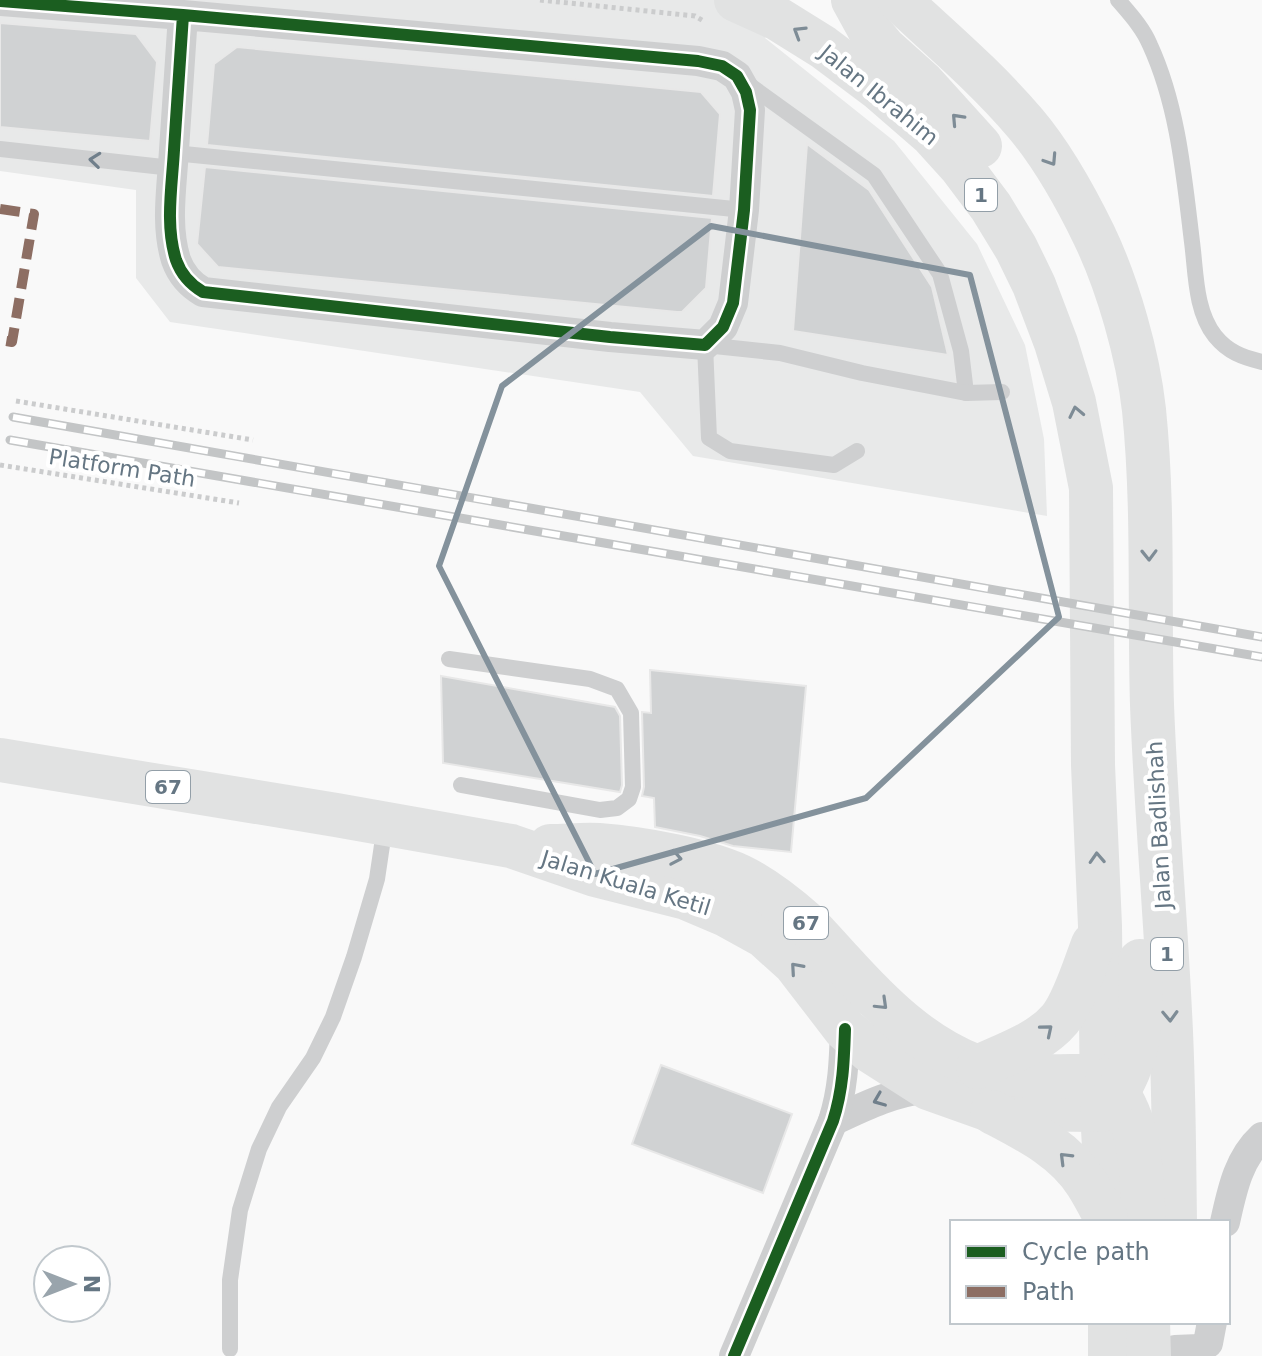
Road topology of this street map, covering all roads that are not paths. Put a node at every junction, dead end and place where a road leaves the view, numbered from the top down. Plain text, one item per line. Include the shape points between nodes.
1 (853, 0) edge
2 (899, 0) edge
3 (942, 0) edge
4 (1118, 0) edge
5 (0, 1) edge
6 (722, 12) edge
7 (183, 15) junction
8 (979, 74) junction
9 (737, 76) junction
10 (0, 149) edge
11 (173, 160) junction
12 (744, 210) junction
13 (1034, 285) junction
14 (705, 345) junction
15 (1262, 362) edge
16 (1002, 392) dead end
17 (966, 393) junction
18 (857, 451) dead end
19 (449, 659) dead end
20 (1152, 697) junction
21 (0, 760) edge
22 (461, 785) dead end
23 (386, 824) junction
24 (600, 828) junction
25 (511, 846) junction
26 (1100, 926) junction
27 (845, 1029) junction
28 (978, 1067) junction
29 (928, 1088) junction
30 (1107, 1093) junction
31 (987, 1109) junction
32 (833, 1121) junction
33 (1262, 1137) edge
34 (1107, 1220) edge
35 (1108, 1220) edge
36 (1144, 1220) edge
37 (1175, 1220) edge
38 (1226, 1220) edge
39 (1110, 1324) edge
40 (1212, 1324) edge
41 (1165, 1341) edge
42 (230, 1349) dead end
43 (734, 1356) edge
44 (1110, 1356) edge

13 -> 1 main road via 1036,255 1008,186 973,137 885,49
2 - 8 main road, 1
3 - 8 main road via 954,33
4 - 15 lane via 1149,42 1165,85 1203,313 1214,335 1232,353
5 - 7 street
13 -> 6 main road, Jalan Ibrahim / 1 via 991,207 932,135 879,89 778,19
7 - 9 street via 698,61
7 - 11 street
8 -> 20 main road, Jalan Badlishah / 1 via 1027,125 1071,190 1119,299 1144,409
9 - 12 street via 750,110
9 - 17 lane via 874,175 940,274 961,351
11 -> 10 lane
11 - 12 lane
11 - 14 street via 171,235 177,262 203,292
12 - 14 street via 733,303 723,327
26 -> 13 main road, Jalan Ibrahim / 1 via 1091,488 1074,402
14 - 17 lane via 780,353
14 - 18 lane via 709,438 730,451 834,465
16 - 17 lane
19 - 24 lane via 590,679 617,689 631,713 633,787 629,799
20 - 30 main road via 1137,731 1132,767 1141,995 1138,1042 1128,1073
20 -> 37 main road, Jalan Badlishah / 1
21 - 23 main road, Jalan Kuala Ketil / 67
22 - 24 lane
23 - 25 main road, Jalan Kuala Ketil / 67
23 - 42 lane via 377,879 333,1017 279,1107 240,1210 230,1280
24 - 25 main road, Jalan Kuala Ketil / 67
24 -> 28 main road, Jalan Kuala Ketil / 67 via 744,878 781,901 911,1030
27 -> 25 main road, Jalan Kuala Ketil / 67 via 795,964 764,936 726,915
28 -> 26 main road via 1034,1041 1060,1019
26 - 30 main road, 1
27 - 29 main road, Jalan Kuala Ketil / 67
27 - 32 street via 843,1077
28 - 30 main road, Jalan Kuala Ketil / 67
29 - 31 main road, Jalan Kuala Ketil / 67
29 -> 32 street via 882,1098
30 - 31 main road, Jalan Kuala Ketil / 67
30 - 35 main road, 1
30 - 36 main road via 1129,1115 1138,1141
34 -> 31 main road via 1087,1183 1054,1147
32 - 43 street
33 - 38 street via 1243,1160
39 - 44 main road
40 - 41 street via 1208,1343 1199,1349

